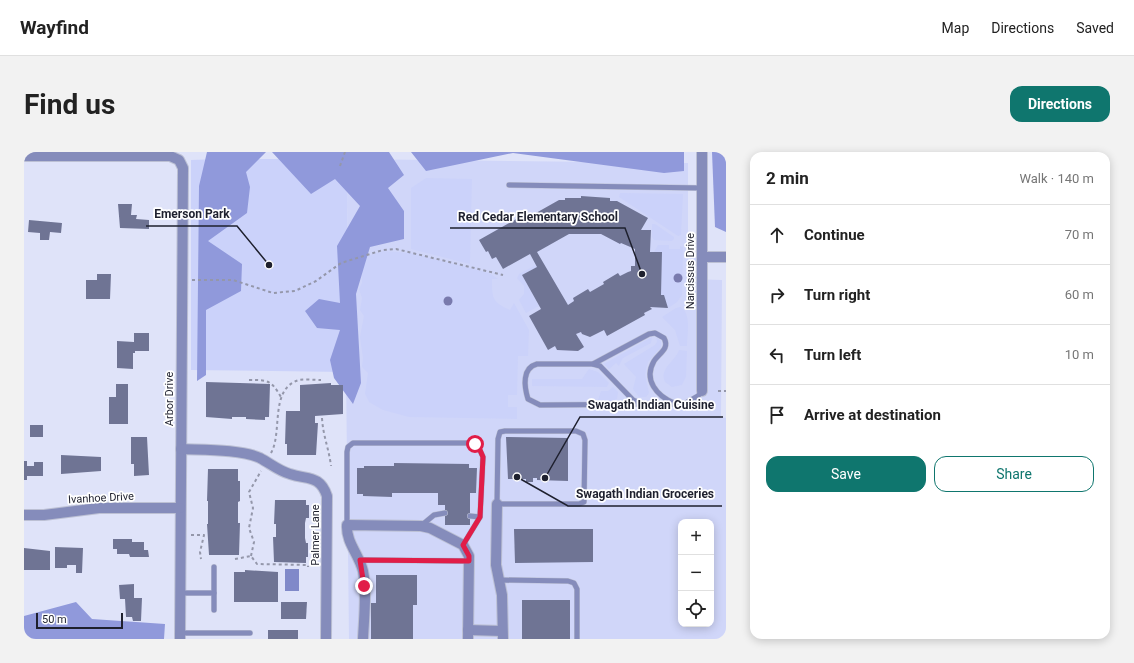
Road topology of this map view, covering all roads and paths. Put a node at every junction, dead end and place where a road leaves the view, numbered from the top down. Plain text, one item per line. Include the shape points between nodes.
1 (345, 152) edge
2 (702, 152) edge
3 (24, 156) edge
4 (340, 166) dead end
5 (509, 185) dead end
6 (702, 188) junction
7 (702, 257) junction
8 (726, 257) edge
9 (503, 275) dead end
10 (181, 280) junction
11 (593, 364) junction
12 (249, 380) dead end
13 (702, 391) joint
14 (718, 391) dead end
15 (726, 391) edge
16 (281, 397) dead end
17 (641, 403) junction
18 (674, 403) junction
19 (322, 418) dead end
20 (181, 449) junction
21 (331, 466) dead end
22 (497, 504) junction
23 (180, 508) junction
24 (445, 513) dead end
25 (24, 515) edge
26 (470, 516) dead end
27 (480, 517) junction
28 (347, 525) junction
29 (421, 526) junction
30 (180, 535) junction
31 (463, 545) junction
32 (201, 559) dead end
33 (235, 559) dead end
34 (360, 560) junction
35 (469, 561) junction
36 (214, 567) dead end
37 (308, 567) dead end
38 (500, 580) junction
39 (180, 593) junction
40 (214, 593) junction
41 (214, 610) dead end
42 (250, 633) dead end
43 (468, 635) edge
44 (502, 635) edge
45 (180, 636) edge
46 (326, 639) edge
47 (363, 639) edge
48 (577, 639) edge

1 - 4 path
2 - 6 street, Narcissus Drive
3 - 10 street, Arbor Drive via 170,156 179,160 183,168
5 - 6 lane
6 - 7 street, Narcissus Drive
7 - 8 street
7 - 13 street, Narcissus Drive
9 - 10 path via 396,249 383,250 341,263 316,281 295,291 273,293 233,280
10 - 20 street, Arbor Drive
11 - 17 lane via 600,366 634,400
11 - 17 lane via 531,365 526,372 528,398 540,405
11 - 18 lane via 649,334 661,335 666,345 652,365 651,383 656,392
12 - 16 path via 270,382
13 - 18 lane via 684,404
14 - 15 path
17 - 18 lane
19 - 21 path via 323,435 329,449
20 - 23 street, Arbor Drive
20 - 46 street, Palmer Lane via 224,451 259,458 275,468 315,480 323,486 327,496
22 - 22 lane via 584,502 583,434 576,431 500,432
22 - 38 street via 496,564
23 - 25 street, Ivanhoe Drive via 99,508
23 - 30 street, Arbor Drive
24 - 29 lane via 434,515
26 - 27 lane
27 - 28 lane via 483,457 475,444 358,442 348,447 347,452
27 - 31 lane
28 - 29 street
28 - 34 street via 349,542
29 - 31 street
30 - 32 path via 204,534
30 - 39 street, Arbor Drive
31 - 35 street
33 - 37 path via 251,556 257,564
34 - 35 lane
34 - 47 street via 364,586
35 - 43 street
36 - 40 lane
38 - 44 street
38 - 48 lane via 574,583 577,589
39 - 40 lane
39 - 45 street, Arbor Drive
40 - 41 lane
42 - 45 lane
43 - 44 street

